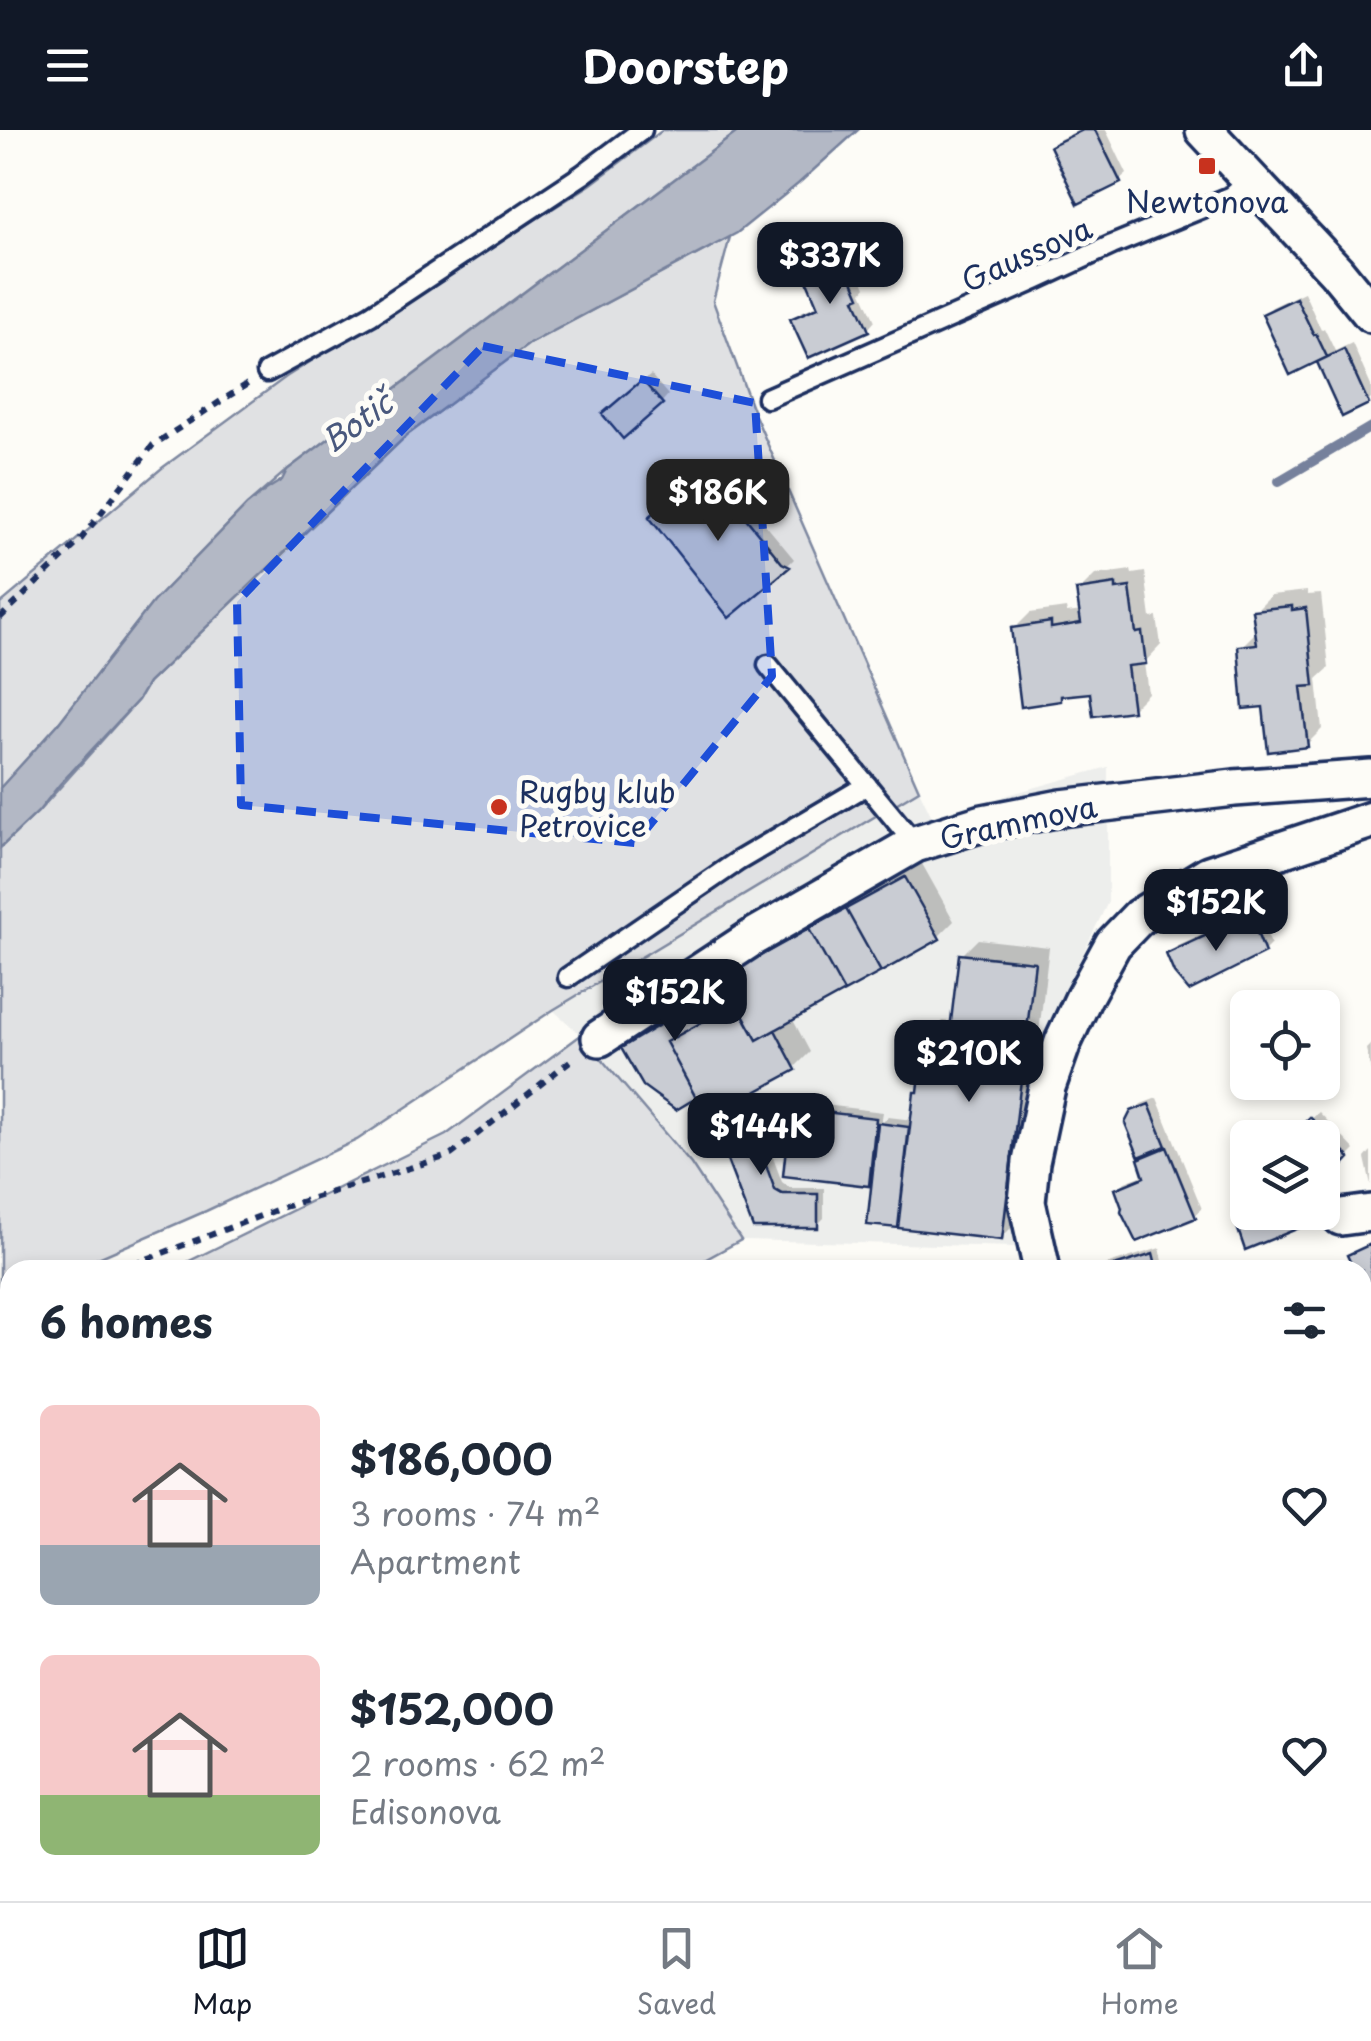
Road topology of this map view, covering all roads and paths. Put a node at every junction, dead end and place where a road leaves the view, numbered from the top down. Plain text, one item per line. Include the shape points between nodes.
1 (642, 130) edge
2 (1204, 130) edge
3 (1251, 180) junction
4 (1371, 314) edge
5 (266, 372) joint
6 (767, 398) dead end
7 (0, 618) edge
8 (768, 665) dead end
9 (1371, 778) edge
10 (867, 785) junction
11 (1371, 820) edge
12 (916, 844) junction
13 (568, 977) dead end
14 (600, 1038) joint
15 (144, 1260) edge
16 (1040, 1260) edge

1 - 5 lane via 371,315
2 - 3 street
3 - 4 street
3 - 6 lane, Gaussova via 1232,196
5 - 7 path via 153,445 78,542
8 - 10 lane
9 - 12 street, Grammova via 1061,808
10 - 12 lane
10 - 13 lane via 738,861
11 - 16 street via 1209,874 1138,917 1113,944 1047,1087 1027,1202
12 - 14 street, Grammova via 755,936
14 - 15 path via 451,1156 284,1207

